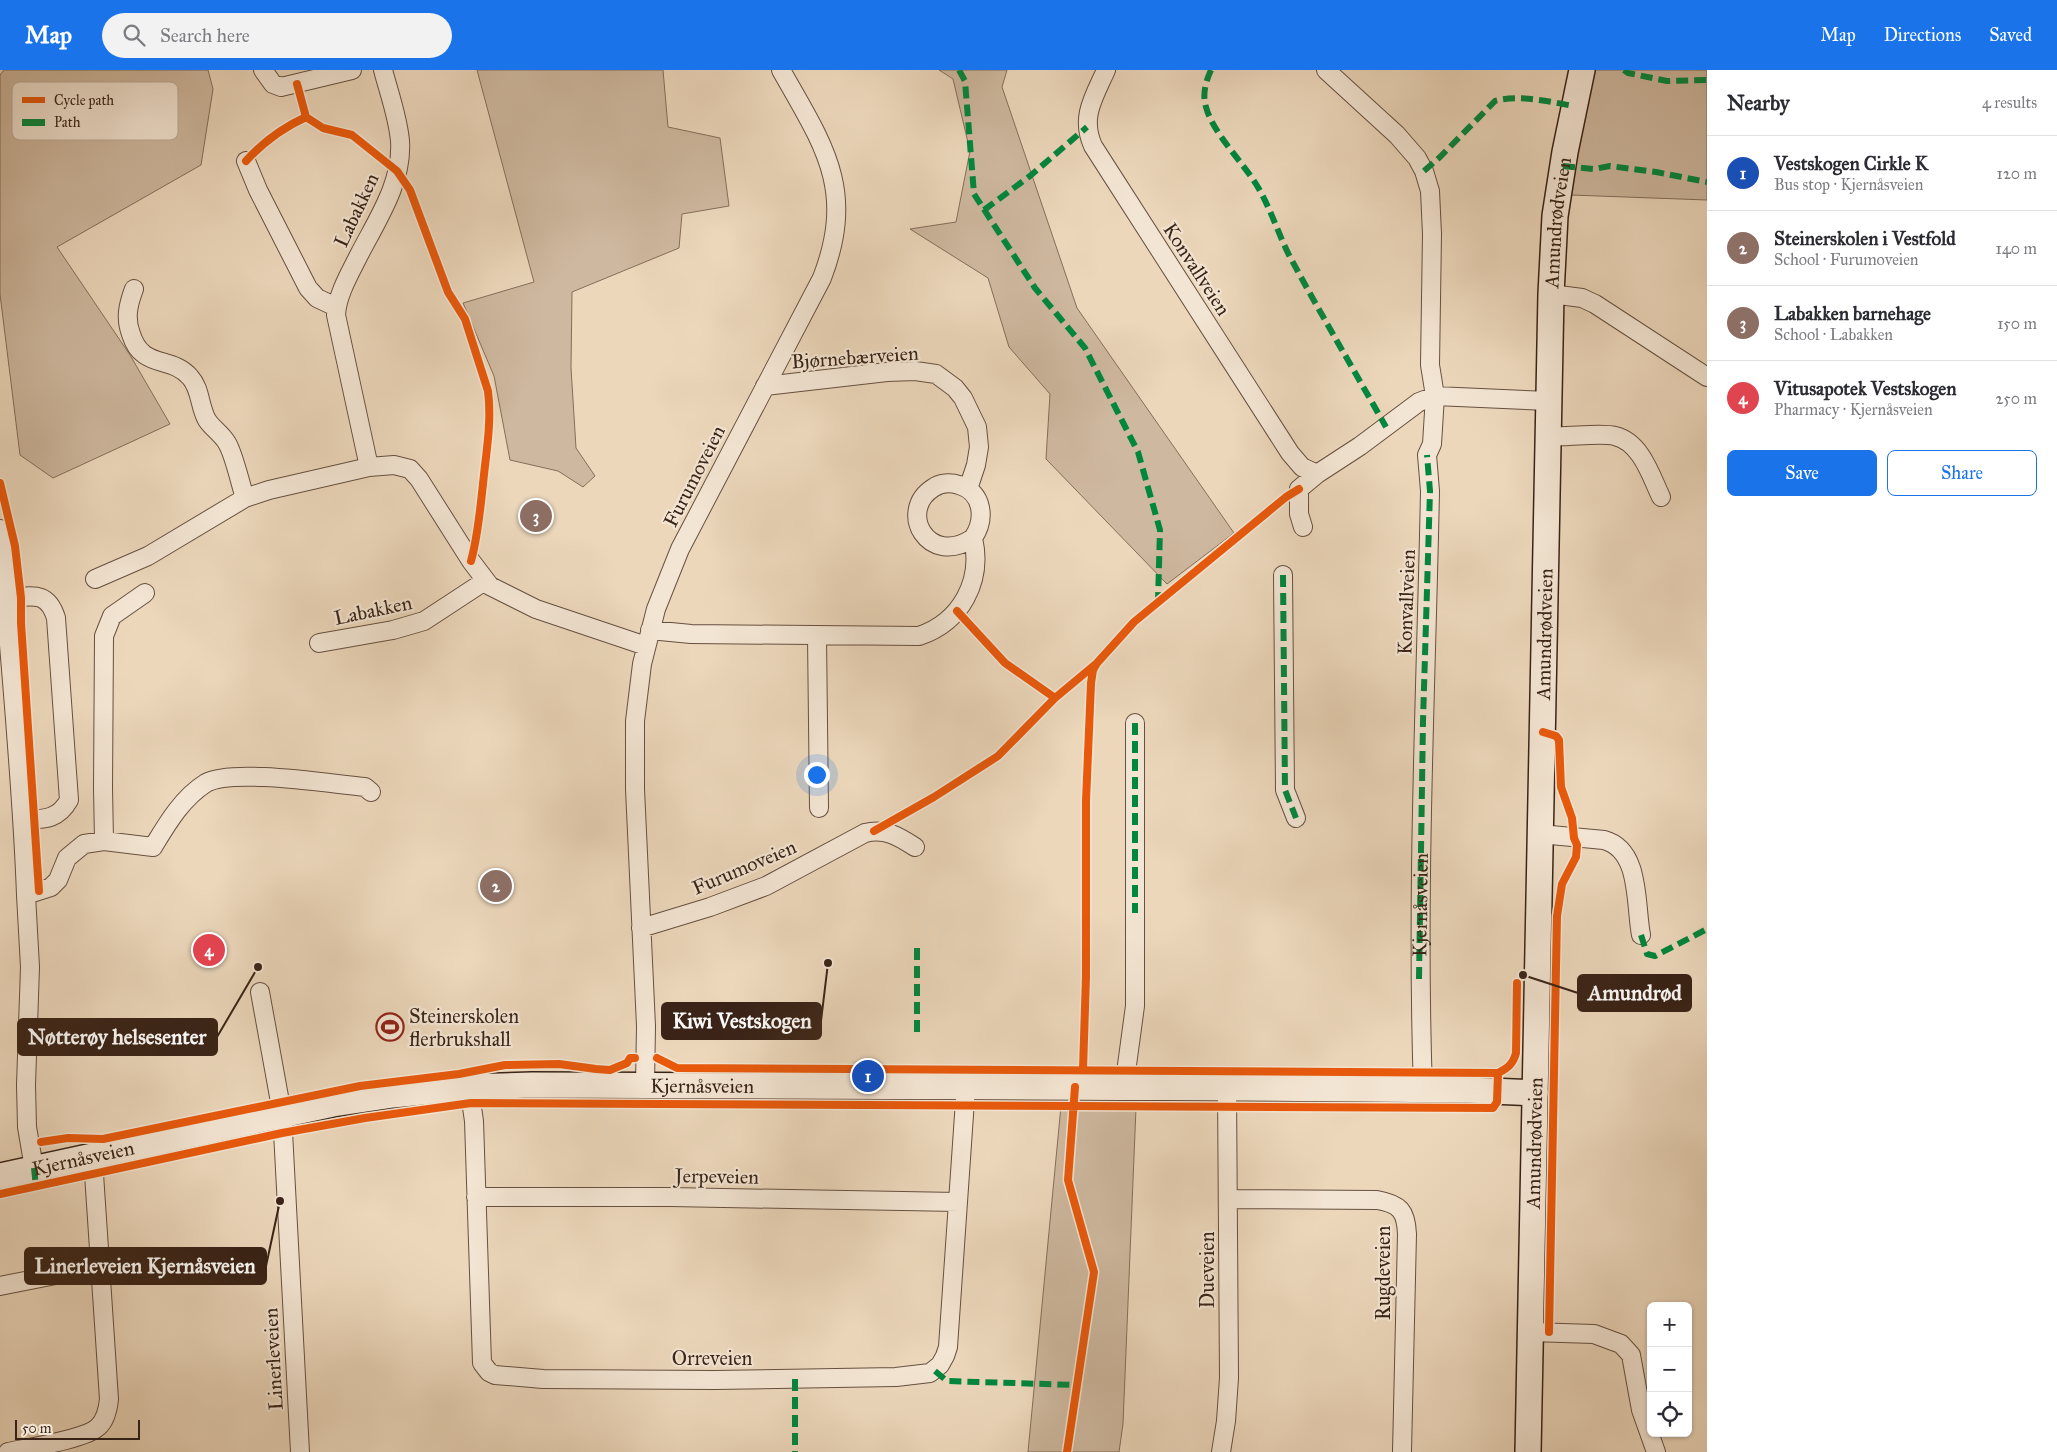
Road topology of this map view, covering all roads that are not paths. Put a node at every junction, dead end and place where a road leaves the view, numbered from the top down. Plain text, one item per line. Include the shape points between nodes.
1 (263, 70) edge
2 (352, 70) edge
3 (383, 70) edge
4 (781, 70) edge
5 (1106, 70) edge
6 (1326, 70) edge
7 (1582, 70) edge
8 (246, 161) dead end
9 (134, 289) dead end
10 (1551, 294) junction
11 (336, 307) junction
12 (1707, 377) edge
13 (765, 386) junction
14 (1435, 396) junction
15 (1549, 401) junction
16 (1548, 436) junction
17 (370, 467) junction
18 (1317, 474) junction
19 (968, 489) junction
20 (1661, 497) dead end
21 (245, 498) junction
22 (1303, 526) dead end
23 (0, 528) edge
24 (973, 538) junction
25 (1283, 575) dead end
26 (95, 579) dead end
27 (485, 581) junction
28 (145, 593) dead end
29 (6, 598) junction
30 (817, 636) junction
31 (648, 638) junction
32 (319, 643) dead end
33 (1423, 721) joint
34 (1135, 723) dead end
35 (371, 792) dead end
36 (819, 808) dead end
37 (1296, 818) dead end
38 (23, 820) junction
39 (1540, 834) junction
40 (104, 841) junction
41 (915, 847) dead end
42 (26, 895) junction
43 (641, 928) junction
44 (1642, 935) dead end
45 (260, 992) dead end
46 (645, 1085) junction
47 (966, 1086) junction
48 (469, 1087) junction
49 (1124, 1087) junction
50 (1227, 1088) junction
51 (1423, 1090) junction
52 (1535, 1093) junction
53 (282, 1113) junction
54 (97, 1155) junction
55 (34, 1168) junction
56 (0, 1176) edge
57 (476, 1197) junction
58 (1228, 1199) junction
59 (958, 1202) junction
60 (102, 1266) junction
61 (0, 1286) edge
62 (1530, 1332) junction
63 (8, 1452) edge
64 (300, 1452) edge
65 (1220, 1452) edge
66 (1402, 1452) edge
67 (1528, 1452) edge
68 (1656, 1452) edge

1 - 2 street via 273,84 282,87
3 - 11 street, Labakken via 400,140 397,171 389,197
4 - 13 street, Furumoveien via 826,152 837,208 822,278
5 - 18 street, Konvallveien via 1089,110 1087,130 1094,146 1290,453 1302,467
6 - 14 street, Konvallveien via 1397,134 1417,158 1427,180 1432,234 1430,365
7 - 10 main road, Amundrødveien via 1555,216
8 - 11 street via 308,288 317,298
9 - 21 street via 127,318 134,345 141,353 183,370 191,378 207,419 228,443
10 - 12 street via 1582,298 1595,304
10 - 15 main road, Amundrødveien
11 - 17 street, Labakken
13 - 19 street, Bjørnebærveien via 887,372 936,374 963,398 977,427 979,447
13 - 31 street, Furumoveien via 680,549 662,590
14 - 15 street
14 - 18 street via 1419,402
14 - 33 street, Konvallveien via 1432,444 1427,455 1430,491
15 - 16 main road, Amundrødveien
16 - 20 street via 1611,436 1624,440 1641,457
16 - 39 main road, Amundrødveien
17 - 21 street
17 - 27 street via 394,465 410,469
18 - 22 street via 1299,489 1299,514
19 - 24 street via 982,512
19 - 24 street via 952,483 934,487 920,502 917,515 926,538 937,545 950,548
21 - 26 street via 148,556
23 - 29 street
24 - 30 street via 977,555 972,585 956,611 932,631 904,637
25 - 37 street via 1285,790
27 - 31 street via 536,609
27 - 32 street, Labakken via 424,621
28 - 40 street via 112,616 104,636
29 - 38 street
29 - 38 street via 33,596 45,599 52,606 57,628 69,800 53,817
30 - 31 street via 691,634
30 - 36 street
31 - 43 street, Furumoveien via 639,677 635,721
33 - 51 street, Kjernåsveien via 1419,986
34 - 49 street via 1135,1006
35 - 40 street via 365,787 301,780 242,776 217,779 199,788 179,807 153,848
38 - 42 street
39 - 44 street via 1604,840 1613,842 1622,850 1632,869
39 - 52 main road, Amundrødveien
40 - 42 street via 84,844 67,858 58,880
41 - 43 street, Furumoveien via 884,830 865,833 766,886
42 - 55 street via 30,967 27,1127
43 - 46 street, Furumoveien via 646,1026
45 - 53 street
46 - 47 main road, Kjernåsveien
46 - 48 main road, Kjernåsveien
47 - 49 main road, Kjernåsveien
47 - 59 street, Orreveien
48 - 53 main road, Kjernåsveien via 393,1095
48 - 57 street, Orreveien via 474,1121
49 - 50 main road, Kjernåsveien
50 - 51 main road, Kjernåsveien
50 - 58 street, Dueveien
51 - 52 main road, Kjernåsveien
52 - 62 main road, Amundrødveien
53 - 54 main road, Kjernåsveien
53 - 64 street, Linerleveien
54 - 55 main road, Kjernåsveien
54 - 60 street via 94,1174
55 - 56 main road, Kjernåsveien
57 - 59 street, Jerpeveien
57 - 59 street, Orreveien via 482,1363 496,1375 543,1379 821,1379 930,1373 940,1365 948,1347
58 - 65 street, Dueveien via 1229,1378
58 - 66 street, Rugdeveien via 1377,1200 1393,1204 1405,1216
60 - 61 street
60 - 63 street via 109,1399 105,1419 98,1428 84,1434
62 - 67 main road, Amundrødveien
62 - 68 street via 1594,1334 1622,1344 1631,1355 1641,1410

